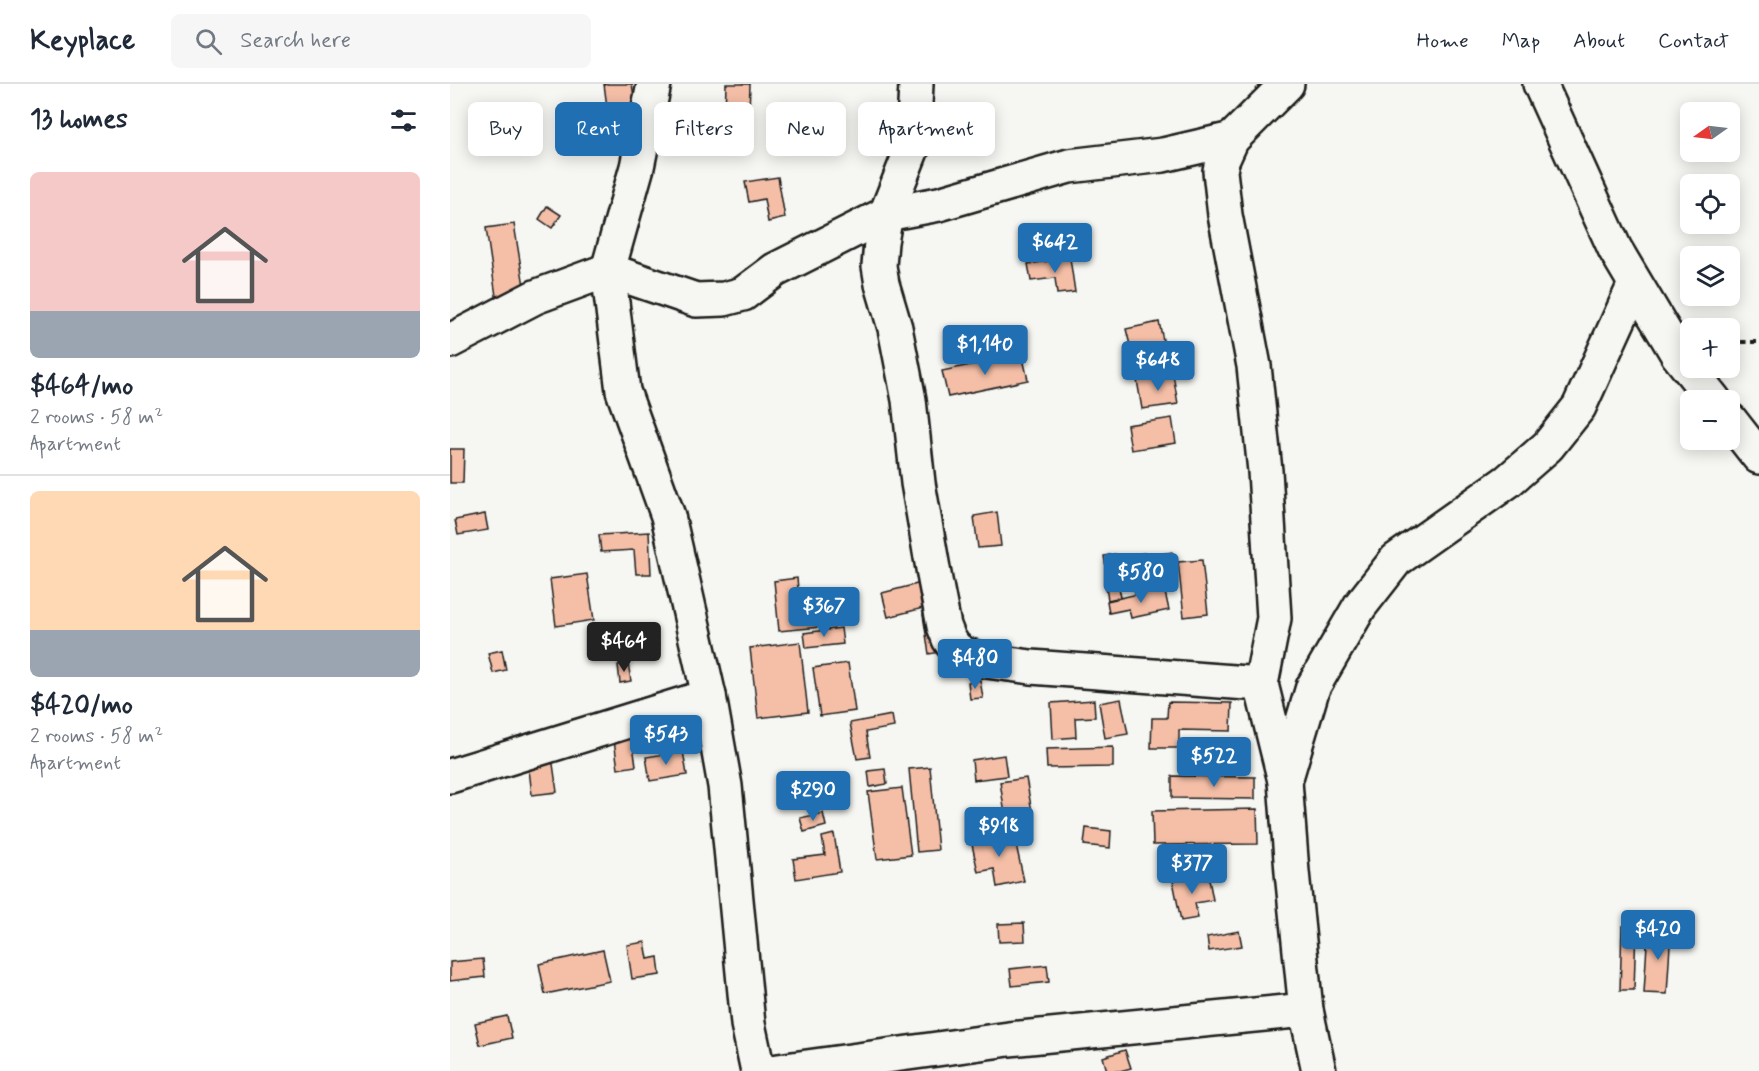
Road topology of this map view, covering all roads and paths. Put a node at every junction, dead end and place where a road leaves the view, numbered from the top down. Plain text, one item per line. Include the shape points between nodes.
1 (654, 84) edge
2 (916, 84) edge
3 (1287, 84) edge
4 (1540, 84) edge
5 (1232, 139) junction
6 (886, 214) junction
7 (608, 270) junction
8 (1635, 284) junction
9 (450, 341) edge
10 (1740, 342) edge
11 (1759, 342) edge
12 (1706, 390) edge
13 (1740, 433) edge
14 (1759, 458) edge
15 (1261, 684) junction
16 (709, 696) junction
17 (450, 776) edge
18 (1285, 781) junction
19 (1306, 1010) junction
20 (758, 1071) edge
21 (778, 1071) edge
22 (1319, 1071) edge

1 - 7 street via 638,167
2 - 6 street via 913,147
3 - 5 street
4 - 8 street via 1615,249
5 - 6 street via 1163,155 1069,166 939,204
5 - 15 street via 1222,160 1221,186 1254,366 1274,618
6 - 7 street via 775,270 743,294 724,299 696,300
6 - 15 street via 879,266 909,400 918,483 944,626 955,648 986,661 1031,667
7 - 9 street via 535,297
7 - 16 street via 623,391 668,516
8 - 12 street via 1678,356
8 - 18 street via 1579,407 1548,446 1508,481 1396,560 1360,606 1313,687
10 - 11 path
13 - 14 street
15 - 18 street
16 - 17 street
16 - 20 street via 725,786 746,1012
18 - 19 street
19 - 21 street via 1009,1039
19 - 22 street

